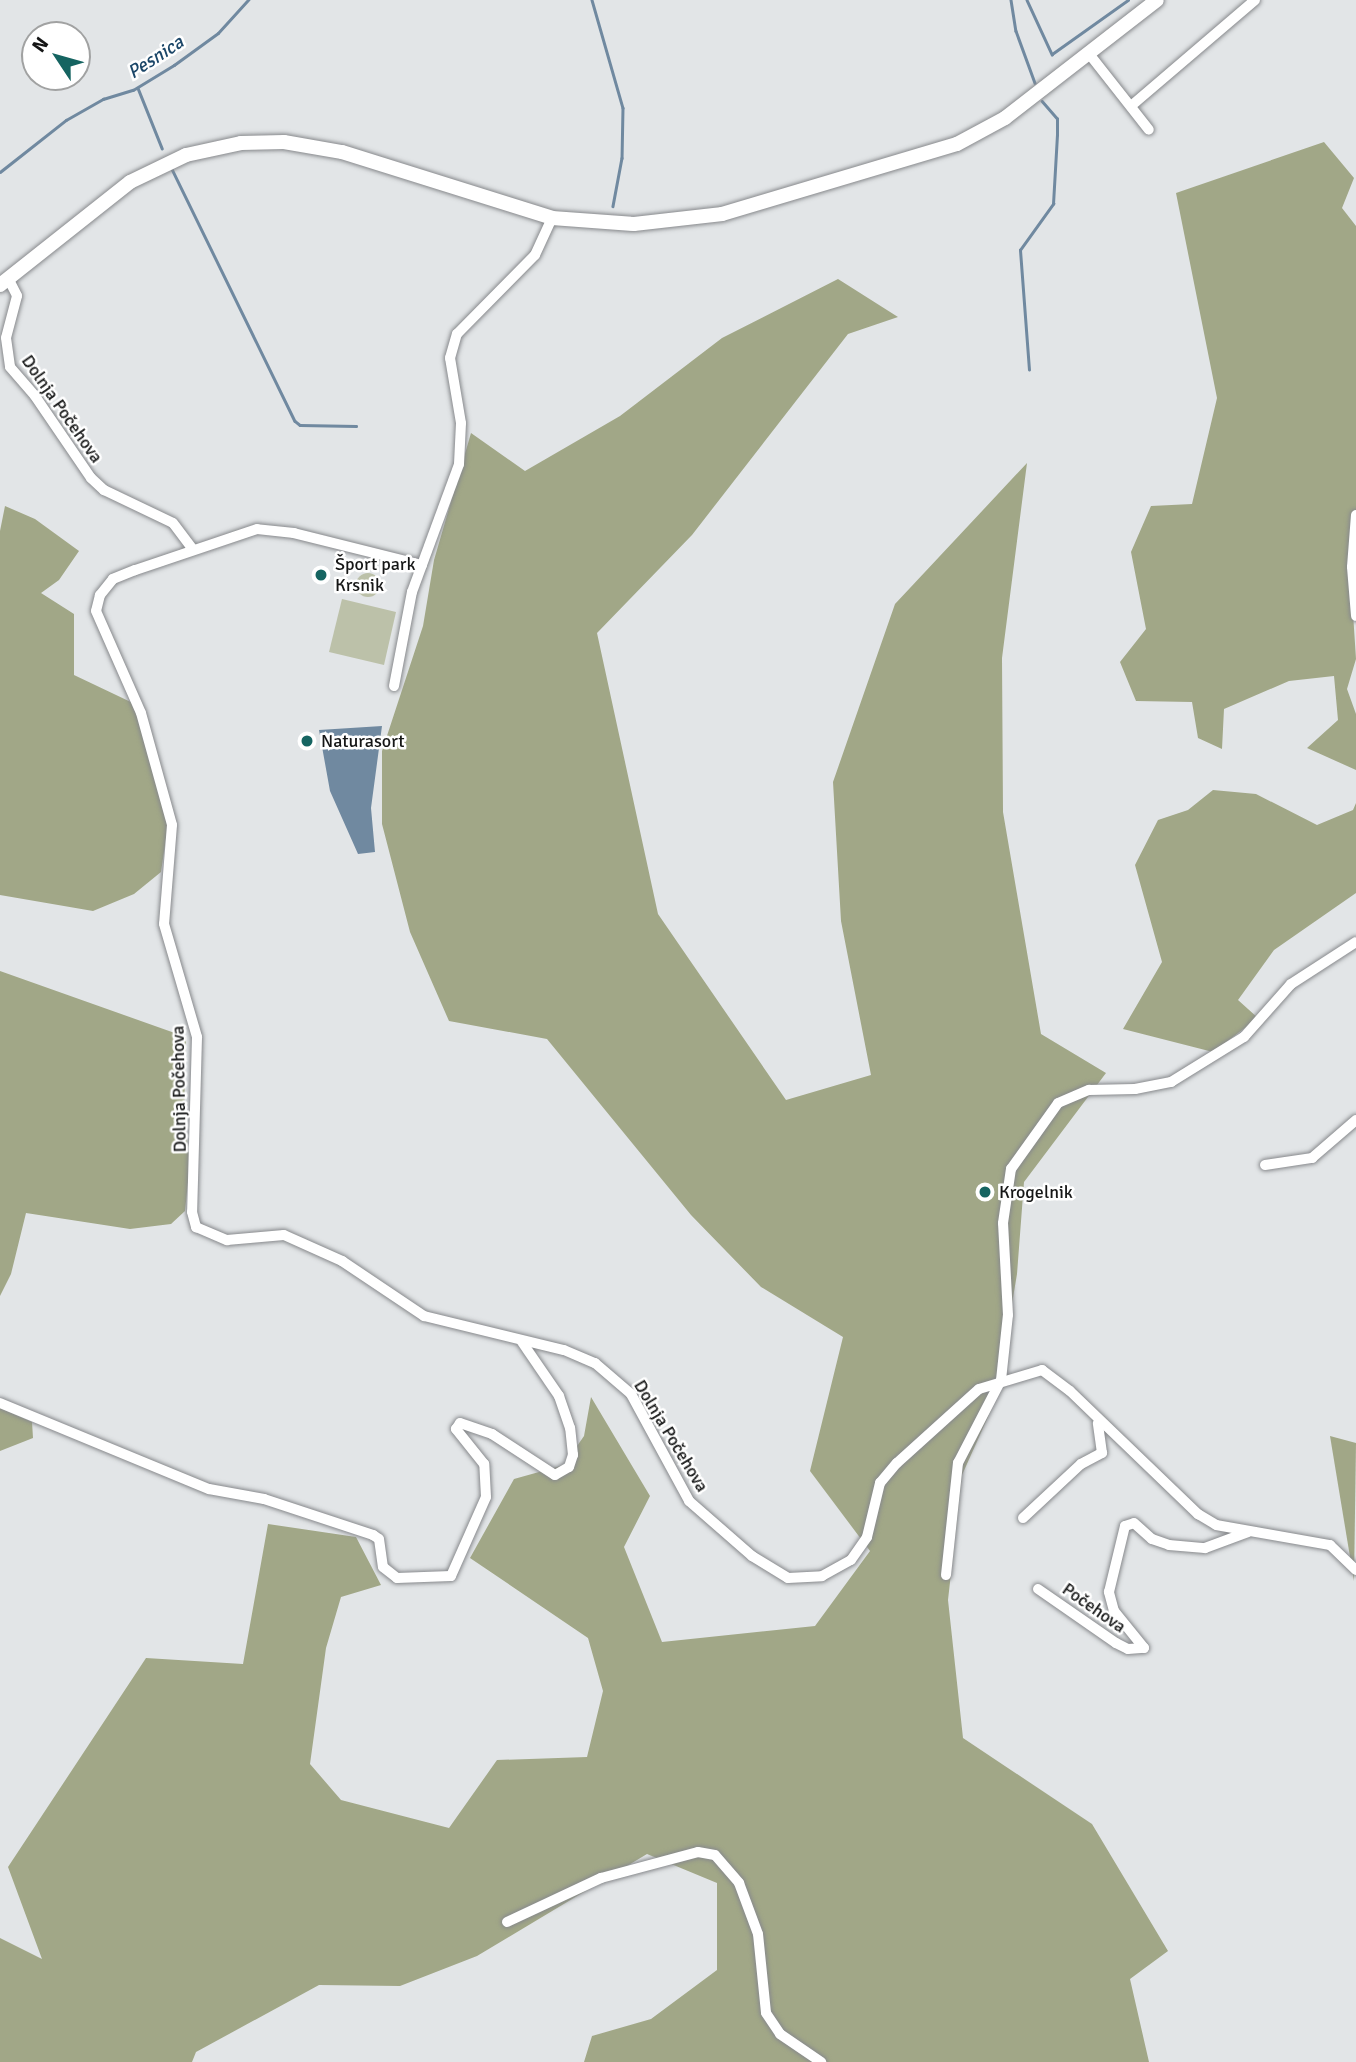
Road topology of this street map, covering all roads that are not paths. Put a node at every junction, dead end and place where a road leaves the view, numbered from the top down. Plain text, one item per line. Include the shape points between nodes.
1 (1157, 0) edge
2 (1255, 0) edge
3 (1090, 55) junction
4 (1131, 106) junction
5 (1149, 130) dead end
6 (552, 218) junction
7 (4, 281) edge
8 (1356, 515) edge
9 (192, 548) junction
10 (422, 565) junction
11 (1356, 616) edge
12 (394, 686) dead end
13 (1356, 942) edge
14 (1356, 1120) edge
15 (1265, 1166) dead end
16 (522, 1342) junction
17 (1000, 1380) junction
18 (0, 1403) edge
19 (1098, 1423) junction
20 (1023, 1518) dead end
21 (1260, 1531) junction
22 (1356, 1570) edge
23 (946, 1575) dead end
24 (1038, 1589) dead end
25 (507, 1922) dead end
26 (821, 2062) edge

1 - 3 main road
2 - 4 street
3 - 4 street
3 - 6 main road via 979,133 905,162 699,218 634,225
4 - 5 street
6 - 7 main road via 342,152 284,142 241,144 186,155 130,182
6 - 10 street via 535,255 457,334 450,358 461,423 459,464
7 - 9 street, Dolnja Počehova via 17,296 6,338 9,367 35,396 91,478 173,523
8 - 11 street via 1352,567
9 - 10 street, Dolnja Počehova via 257,529 294,533
9 - 16 street, Dolnja Počehova via 186,555 113,579 100,595 96,611 141,713 172,825 164,924 197,1037 194,1223 209,1236 227,1240 284,1235 342,1261 424,1316
10 - 12 street
13 - 17 street via 1291,984 1244,1037 1171,1082 1089,1090 1058,1103 1011,1169 1003,1223 1008,1315
14 - 15 street via 1311,1158
16 - 17 street, Dolnja Počehova via 573,1353 610,1372 631,1394 689,1501 752,1556 788,1578 822,1576 851,1560 867,1537 880,1483 979,1389
16 - 18 street via 559,1396 573,1455 569,1467 555,1475 492,1434 460,1423 456,1429 484,1464 486,1497 451,1576 397,1577 383,1567 379,1539 373,1535 264,1499 209,1489
17 - 19 street, Počehova via 1048,1372
17 - 23 street via 958,1463
19 - 20 street via 1102,1453 1081,1464
19 - 21 street, Počehova via 1198,1514 1216,1525
21 - 22 street, Počehova via 1330,1545
21 - 24 street, Počehova via 1239,1533 1205,1548 1169,1545 1152,1539 1134,1523 1125,1526 1109,1592 1114,1611 1144,1648 1128,1649 1116,1643
25 - 26 street via 610,1875 698,1852 715,1855 738,1883 758,1934 766,2013 780,2034

